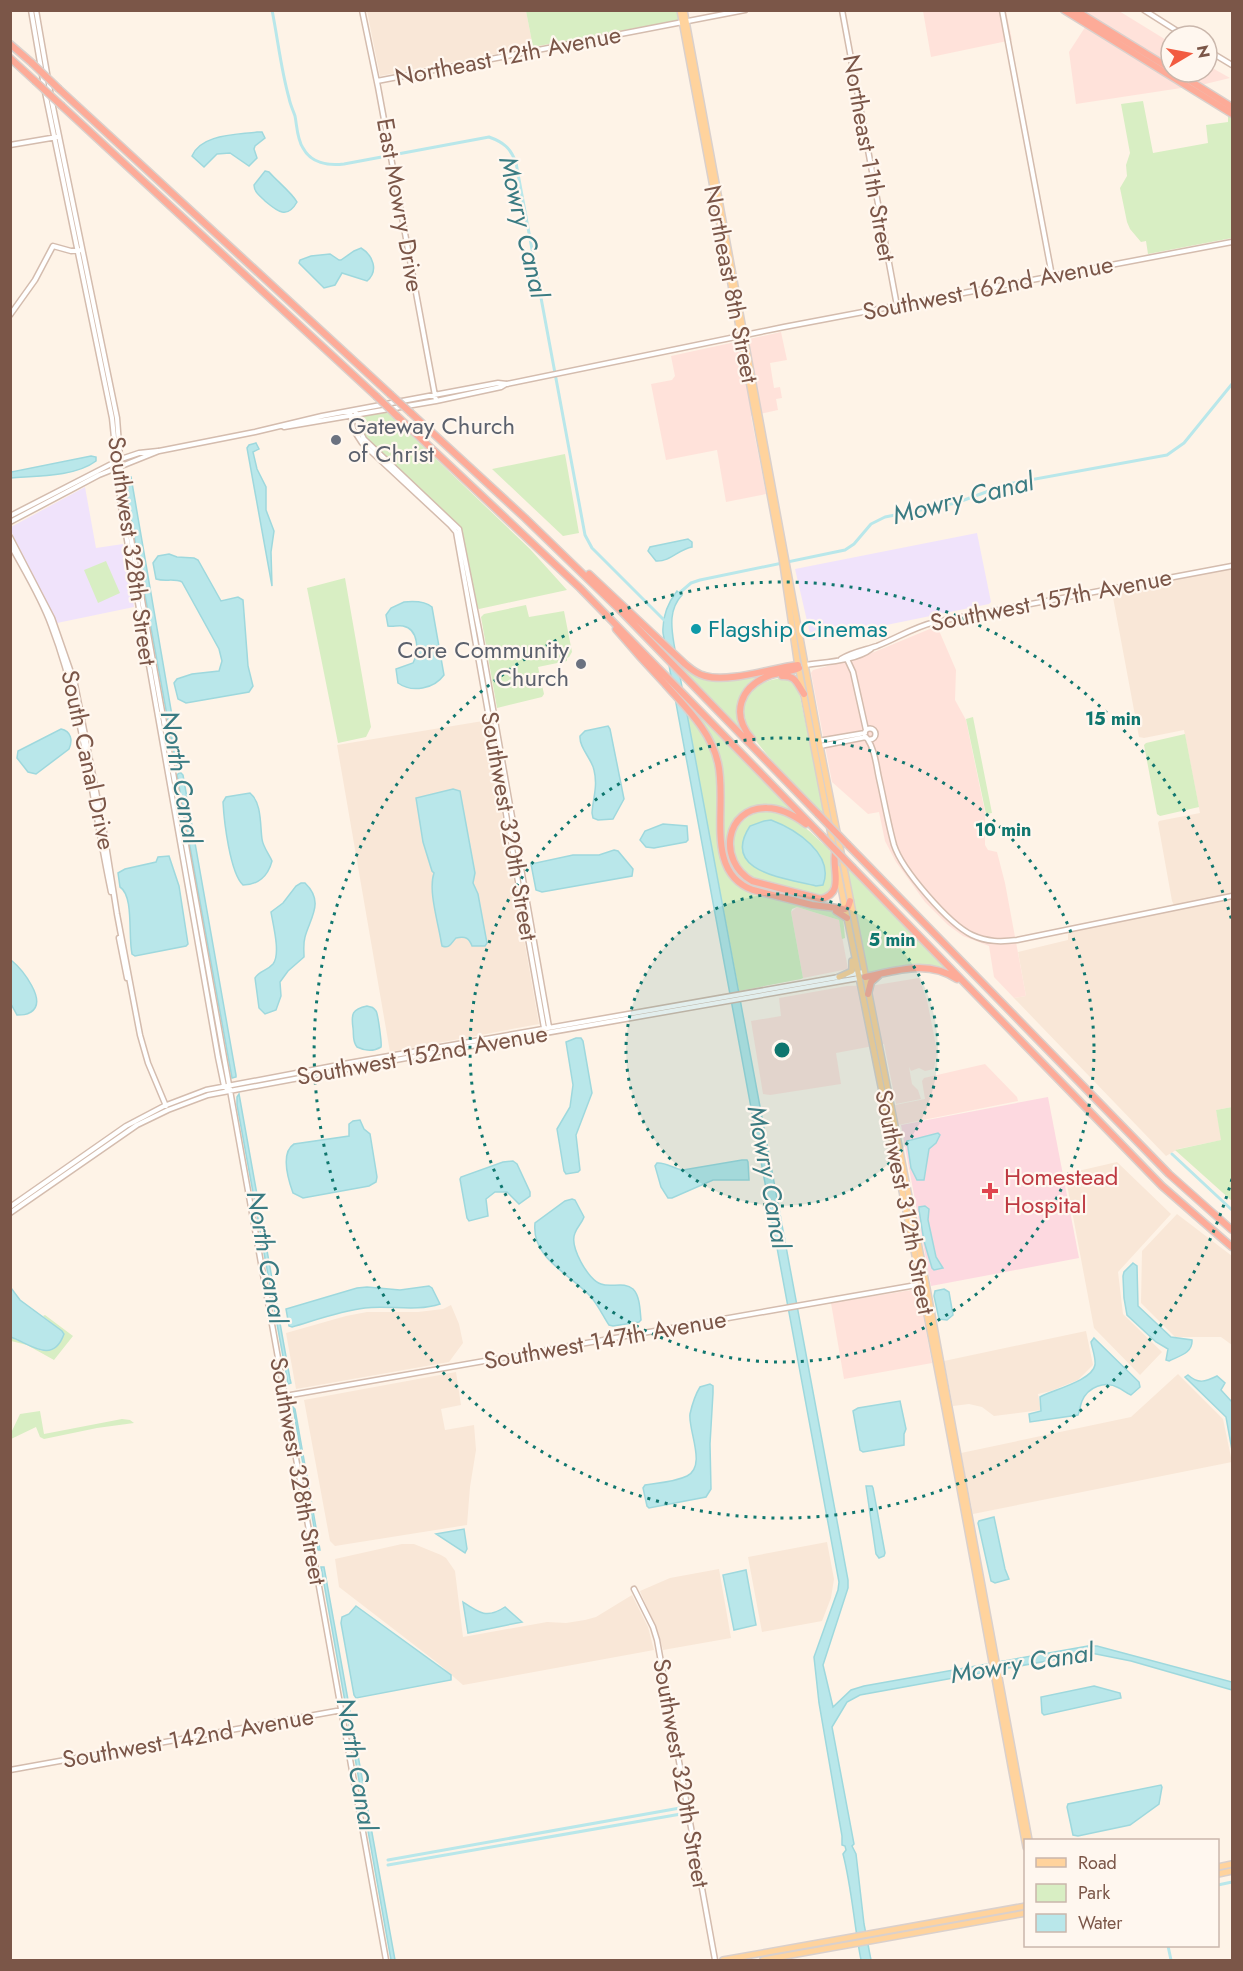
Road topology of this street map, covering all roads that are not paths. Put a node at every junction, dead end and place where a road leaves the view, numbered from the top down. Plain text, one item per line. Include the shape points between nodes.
1 (33, 10) edge
2 (362, 10) edge
3 (682, 10) edge
4 (745, 10) edge
5 (842, 10) edge
6 (1002, 10) edge
7 (1064, 10) edge
8 (1070, 10) edge
9 (1076, 10) edge
10 (1144, 10) edge
11 (1089, 18) junction
12 (684, 23) junction
13 (1166, 24) edge
14 (1093, 28) junction
15 (1127, 42) junction
16 (10, 44) edge
17 (1219, 57) edge
18 (10, 58) edge
19 (1159, 62) edge
20 (1233, 65) edge
21 (1159, 66) edge
22 (377, 81) junction
23 (1186, 84) edge
24 (1193, 84) edge
25 (1211, 86) dead end
26 (1191, 88) junction
27 (1214, 95) junction
28 (1230, 105) edge
29 (1233, 114) edge
30 (57, 137) junction
31 (10, 145) edge
32 (1233, 242) edge
33 (81, 250) junction
34 (1052, 276) junction
35 (897, 306) junction
36 (10, 315) edge
37 (742, 336) junction
38 (435, 398) junction
39 (353, 413) junction
40 (159, 451) junction
41 (130, 456) junction
42 (119, 460) junction
43 (131, 461) junction
44 (119, 466) junction
45 (70, 484) junction
46 (78, 486) junction
47 (47, 497) junction
48 (46, 503) junction
49 (10, 516) edge
50 (525, 518) junction
51 (10, 522) edge
52 (10, 537) edge
53 (10, 544) edge
54 (784, 558) joint
55 (1233, 566) edge
56 (786, 569) junction
57 (580, 588) junction
58 (477, 636) junction
59 (793, 636) junction
60 (801, 646) junction
61 (874, 647) junction
62 (852, 657) junction
63 (841, 659) junction
64 (847, 659) junction
65 (800, 666) junction
66 (852, 672) junction
67 (764, 678) junction
68 (804, 694) junction
69 (867, 733) junction
70 (873, 737) junction
71 (816, 744) junction
72 (874, 752) junction
73 (781, 774) junction
74 (822, 836) junction
75 (835, 853) junction
76 (1233, 896) edge
77 (850, 901) junction
78 (830, 908) junction
79 (845, 909) junction
80 (847, 919) junction
81 (890, 972) junction
82 (861, 975) junction
83 (838, 977) junction
84 (964, 983) junction
85 (868, 994) junction
86 (132, 995) junction
87 (741, 996) junction
88 (547, 1030) junction
89 (227, 1087) junction
90 (166, 1107) junction
91 (10, 1207) edge
92 (10, 1213) edge
93 (1233, 1230) edge
94 (1233, 1247) edge
95 (923, 1283) junction
96 (932, 1342) junction
97 (943, 1374) junction
98 (285, 1396) junction
99 (634, 1589) dead end
100 (993, 1660) junction
101 (995, 1672) junction
102 (342, 1710) junction
103 (12, 1769) edge
104 (1025, 1839) edge
105 (1029, 1839) edge
106 (1024, 1906) edge
107 (1024, 1913) edge
108 (386, 1960) edge
109 (715, 1960) edge
110 (723, 1960) edge
111 (763, 1960) edge

1 - 30 street, Southwest 328th Street
2 - 22 street, East Mowry Drive
3 - 12 main road, Northeast 8th Street
4 - 12 street, Northeast 12th Avenue
5 - 35 street, Northeast 11th Street
6 - 34 street
7 - 14 highway
8 - 11 highway via 1085,20
9 - 11 highway
10 - 13 street
11 - 15 highway
12 - 22 street, Northeast 12th Avenue
12 - 37 main road, Northeast 8th Street
14 - 15 highway
14 - 21 highway
15 - 19 highway
16 - 50 highway, bridge
17 - 20 street
18 - 57 highway, bridge
22 - 38 street, East Mowry Drive
23 - 26 highway
24 - 27 highway
25 - 27 highway
26 - 27 highway
26 - 29 highway
27 - 28 highway
30 - 31 street
30 - 33 street, Southwest 328th Street
32 - 34 street, Southwest 162nd Avenue
33 - 36 street via 53,246
33 - 42 street, Southwest 328th Street
34 - 35 street, Southwest 162nd Avenue
35 - 37 street, Southwest 162nd Avenue
37 - 38 street, Southwest 162nd Avenue
37 - 54 main road, Northeast 8th Street
38 - 39 street, Southwest 162nd Avenue
39 - 40 street, Southwest 162nd Avenue
39 - 58 street, Southwest 320th Street via 364,439 459,529
39 - 58 street, Southwest 320th Street via 353,429 362,443 456,532
40 - 41 street
40 - 43 street
41 - 42 street
41 - 43 street
42 - 44 street, Southwest 328th Street
42 - 45 street
43 - 44 street
44 - 46 street
44 - 89 street, Southwest 328th Street via 120,506 130,543
45 - 46 street
45 - 47 street
46 - 48 street
47 - 48 street
47 - 49 street
48 - 51 street
50 - 65 highway via 695,672 713,678
50 - 73 highway
52 - 86 street, South Canal Drive via 52,618 75,684
53 - 86 street, South Canal Drive via 48,618 68,675
54 - 56 main road, Southwest 312th Street
55 - 61 street, Southwest 157th Avenue via 934,622
56 - 59 main road, Southwest 312th Street
56 - 60 main road, Southwest 312th Street
57 - 74 highway
57 - 78 highway via 694,717 710,741 721,781 722,857 732,877 753,890
58 - 88 street, Southwest 320th Street
59 - 60 main road
59 - 65 main road, Southwest 312th Street
60 - 65 main road, Southwest 312th Street
61 - 62 street, Southwest 157th Avenue
61 - 63 street, Southwest 157th Avenue
62 - 64 street, Southwest 157th Avenue
62 - 66 street
63 - 64 street, Southwest 157th Avenue
63 - 65 street, Southwest 157th Avenue
64 - 66 street
65 - 67 highway
65 - 68 main road, Southwest 312th Street
65 - 71 main road, Southwest 312th Street
66 - 69 street
67 - 68 highway via 790,676
67 - 73 highway via 744,696 741,718 748,735
68 - 71 main road, Southwest 312th Street
69 - 70 street
69 - 70 street via 875,732
69 - 71 street
69 - 72 street
70 - 72 street
71 - 75 main road, Southwest 312th Street
71 - 77 main road, Southwest 312th Street
72 - 76 street via 901,861 948,917 971,934 1001,942 1017,940
73 - 93 highway, bridge via 1169,1174
74 - 75 highway via 783,811 760,808 735,825 730,853 740,872 752,880 821,899 831,895 837,885
74 - 84 highway, bridge
75 - 79 main road, Southwest 312th Street
77 - 79 highway
77 - 82 main road, Southwest 312th Street
78 - 79 highway
78 - 80 highway
79 - 80 main road, Southwest 312th Street
80 - 82 main road, Southwest 312th Street
80 - 83 main road via 853,968
81 - 82 highway
81 - 84 highway via 930,968
81 - 85 highway via 873,979
82 - 83 street, Southwest 152nd Avenue
82 - 85 main road, Southwest 312th Street
82 - 87 street, Southwest 152nd Avenue
82 - 95 main road, Southwest 312th Street
83 - 87 street, Southwest 152nd Avenue
84 - 94 highway via 1162,1186
85 - 95 main road, Southwest 312th Street
86 - 90 street, South Canal Drive via 143,1046
87 - 88 street, Southwest 152nd Avenue
88 - 89 street, Southwest 152nd Avenue
89 - 90 street, Southwest 152nd Avenue via 194,1094
89 - 98 street, Southwest 328th Street
90 - 91 street, Southwest 152nd Avenue via 122,1128
90 - 92 street, Southwest 152nd Avenue
95 - 96 main road, Southwest 312th Street
95 - 97 main road, Southwest 312th Street
95 - 98 street, Southwest 147th Avenue
96 - 97 main road
96 - 100 main road, Southwest 312th Street
97 - 100 main road, Southwest 312th Street
98 - 102 street, Southwest 328th Street
99 - 109 street, Southwest 320th Street via 657,1640
100 - 101 main road, Southwest 312th Street
101 - 104 main road, Southwest 312th Street
101 - 105 main road, Southwest 312th Street
102 - 103 street, Southwest 142nd Avenue
102 - 108 street, Southwest 328th Street
106 - 110 main road
107 - 111 main road

